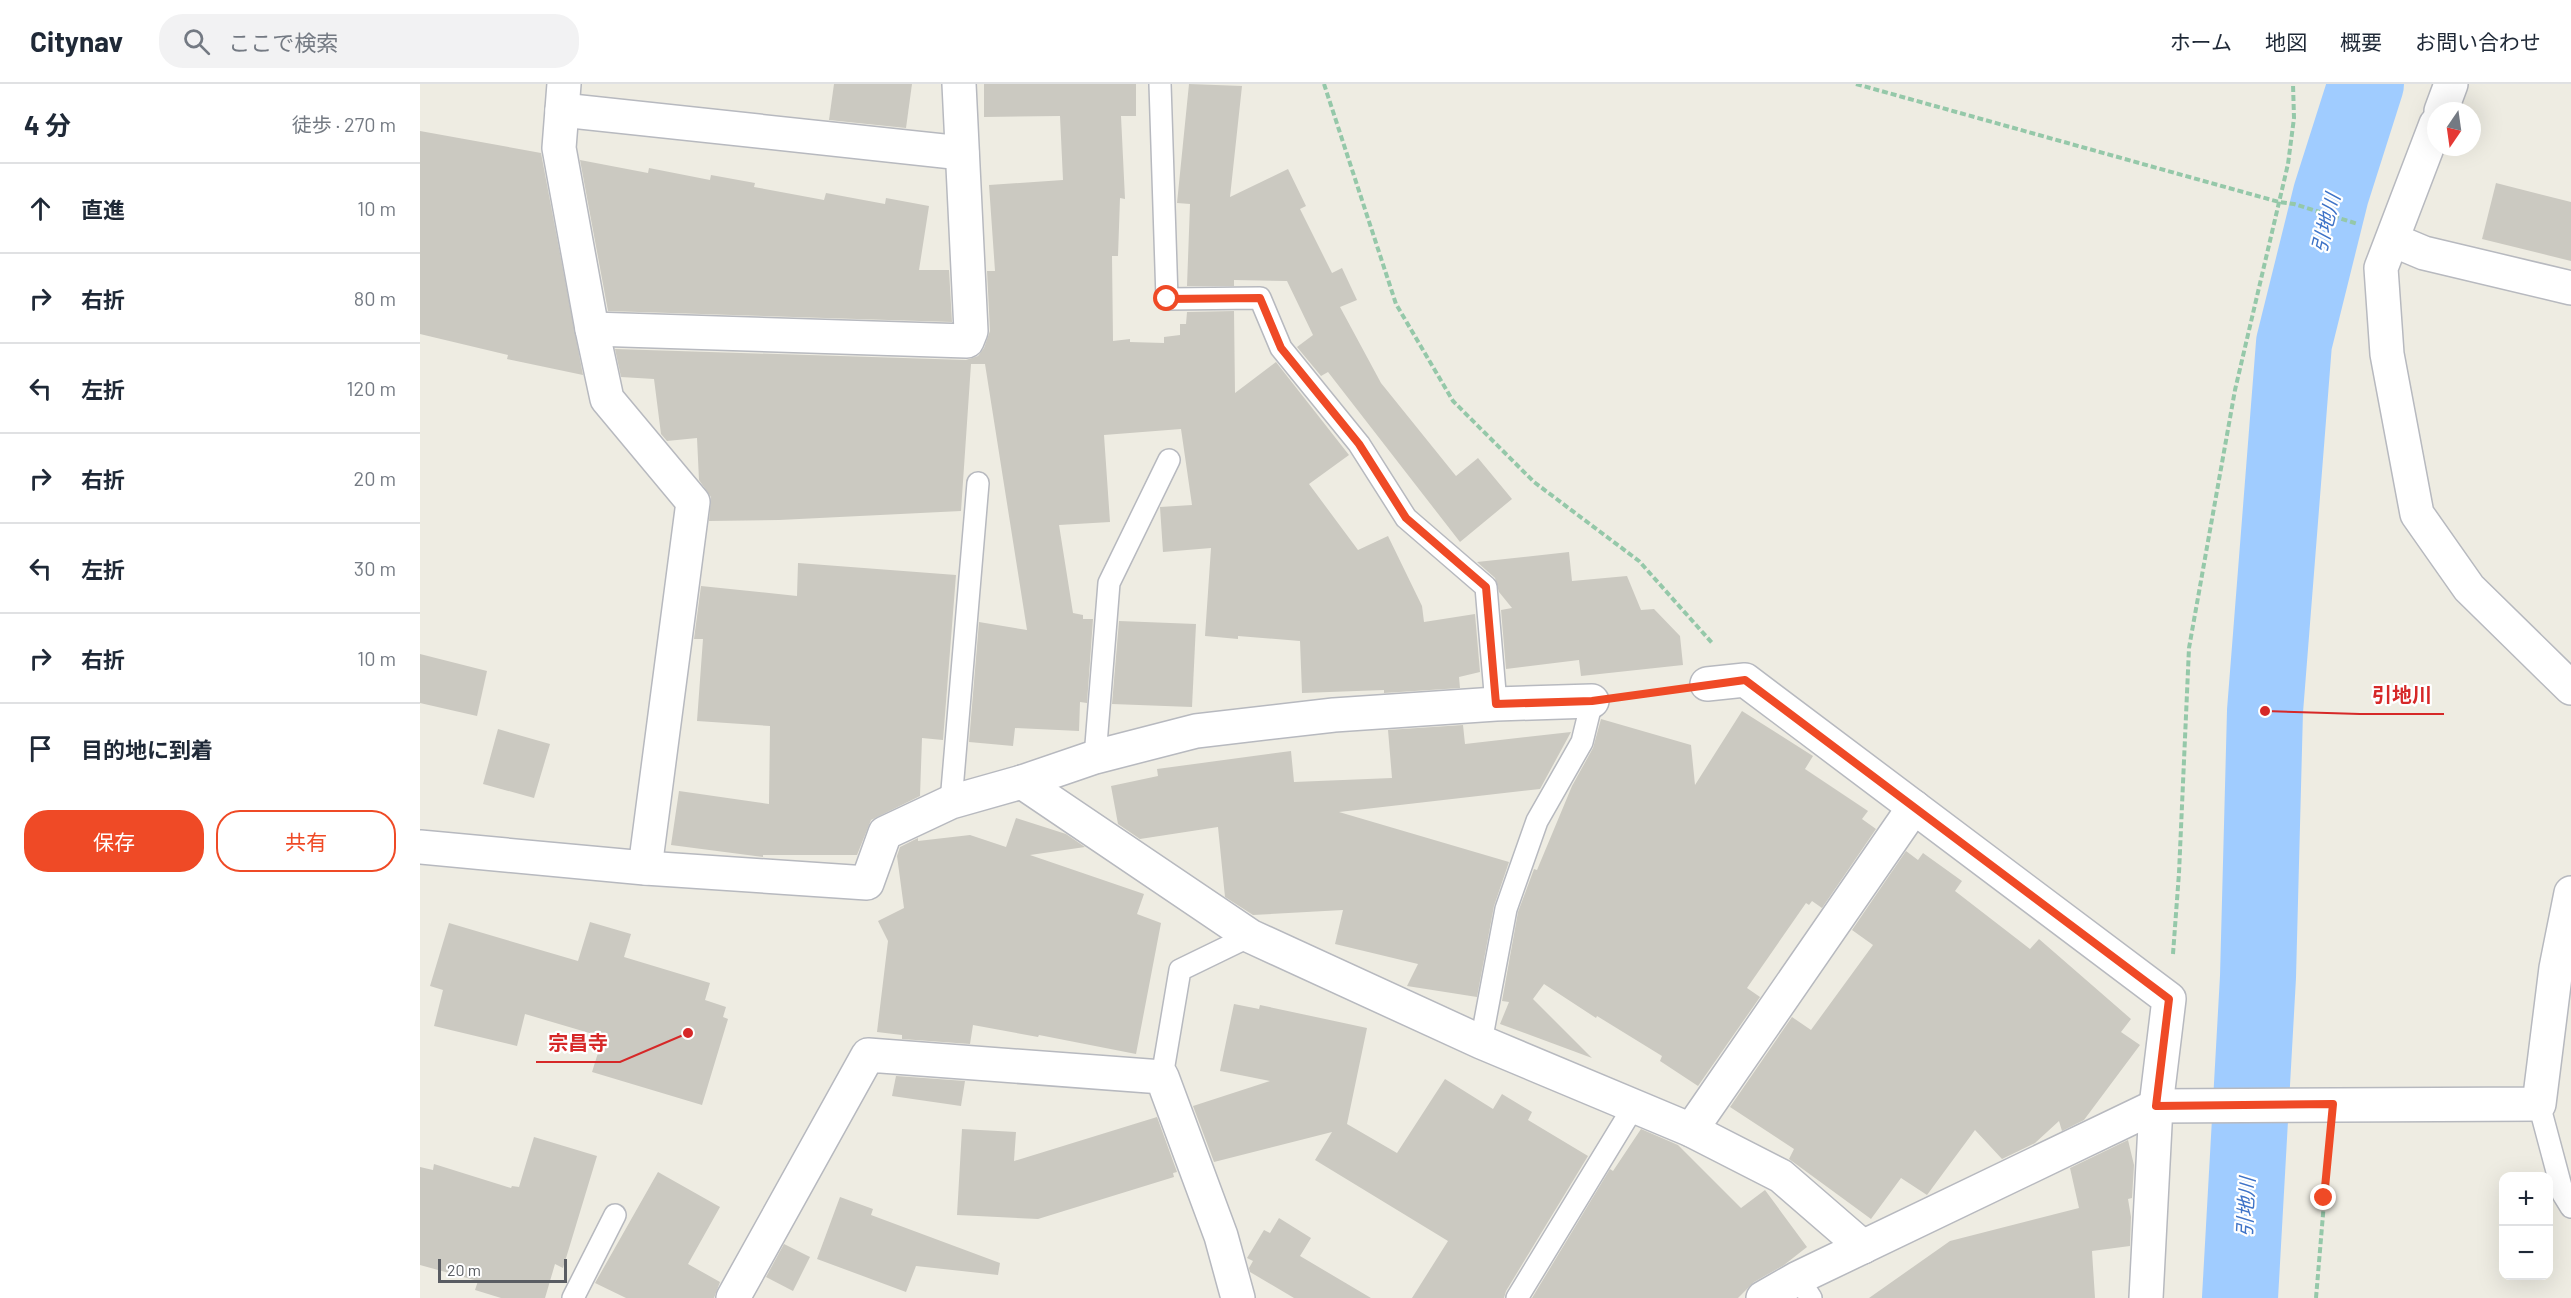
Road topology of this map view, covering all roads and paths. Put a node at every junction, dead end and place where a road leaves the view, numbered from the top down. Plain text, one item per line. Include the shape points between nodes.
1 (959, 84) edge
2 (1160, 84) edge
3 (1324, 84) edge
4 (1856, 84) edge
5 (2293, 84) edge
6 (2451, 84) edge
7 (563, 97) edge
8 (2444, 102) edge
9 (2427, 148) edge
10 (962, 153) junction
11 (2278, 202) junction
12 (2361, 225) dead end
13 (2393, 240) junction
14 (2571, 288) edge
15 (592, 329) junction
16 (1169, 460) dead end
17 (978, 483) dead end
18 (1745, 680) junction
19 (1707, 684) joint
20 (2571, 688) edge
21 (1592, 701) junction
22 (1496, 704) junction
23 (1095, 757) junction
24 (1022, 782) junction
25 (951, 802) junction
26 (1914, 807) junction
27 (420, 847) edge
28 (645, 868) junction
29 (2571, 893) edge
30 (1250, 936) junction
31 (2169, 999) junction
32 (1481, 1042) junction
33 (1162, 1077) junction
34 (2325, 1104) junction
35 (2540, 1104) junction
36 (1634, 1106) junction
37 (2156, 1106) junction
38 (1691, 1130) junction
39 (2571, 1207) edge
40 (615, 1215) dead end
41 (1863, 1247) junction
42 (1805, 1288) edge
43 (573, 1298) edge
44 (733, 1298) edge
45 (1238, 1298) edge
46 (1517, 1298) edge
47 (1763, 1298) edge
48 (2146, 1298) edge
49 (2316, 1298) edge

1 - 10 street
2 - 22 lane via 1167,299 1260,298 1281,348 1359,444 1406,518 1486,587
3 - 18 path via 1396,304 1453,401 1534,482 1639,561
4 - 11 path
5 - 11 path via 2289,164
6 - 8 street
7 - 10 street
7 - 15 street via 559,148
9 - 13 street
10 - 15 street via 971,331 967,341
11 - 12 path
11 - 31 path via 2235,390 2189,648
13 - 14 street via 2424,253
13 - 20 street via 2381,268 2387,354 2418,514 2469,588
15 - 28 street via 607,399 693,502
16 - 23 lane via 1109,583
17 - 25 lane
18 - 19 street
18 - 26 street
19 - 21 path
21 - 22 street
21 - 32 lane via 1582,742 1538,821 1506,909
22 - 23 street via 1334,715 1196,731
23 - 24 street
24 - 25 street
24 - 30 street
25 - 28 street via 885,833 867,882
26 - 31 street
26 - 38 street
27 - 28 street
29 - 35 street via 2556,968
30 - 32 street
30 - 33 lane via 1180,970
31 - 37 street
32 - 36 street
33 - 44 street via 868,1055
33 - 45 street via 1221,1236
34 - 35 street
34 - 37 street
34 - 49 path
35 - 39 lane
36 - 38 street
36 - 46 lane
37 - 41 street
37 - 48 street
38 - 41 street via 1781,1176
40 - 43 lane
41 - 42 street
42 - 47 street

